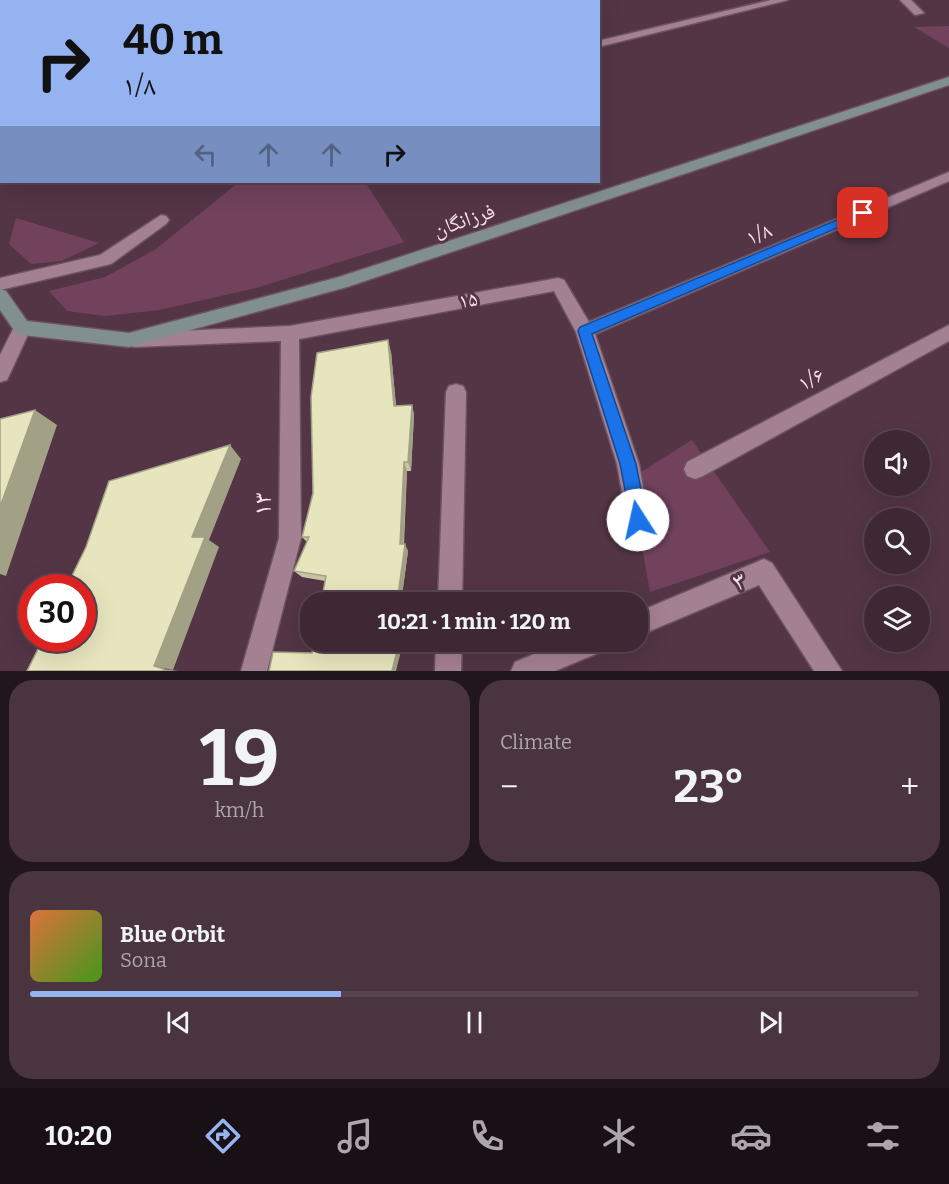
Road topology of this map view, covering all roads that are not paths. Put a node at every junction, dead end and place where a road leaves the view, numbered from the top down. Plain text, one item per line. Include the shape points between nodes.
1 (783, 0) edge
2 (906, 0) edge
3 (919, 14) dead end
4 (600, 44) edge
5 (949, 81) edge
6 (949, 176) edge
7 (161, 220) dead end
8 (0, 284) edge
9 (0, 296) edge
10 (22, 328) junction
11 (585, 331) junction
12 (949, 332) edge
13 (290, 333) junction
14 (129, 340) junction
15 (0, 374) edge
16 (456, 392) dead end
17 (695, 469) dead end
18 (638, 520) dead end
19 (450, 592) edge
20 (648, 620) edge
21 (449, 652) edge
22 (570, 652) edge
23 (254, 671) edge
24 (448, 671) edge
25 (524, 671) edge
26 (829, 671) edge

1 - 4 street
2 - 3 street
5 - 14 street, فرزانگان via 341,283
6 - 11 street, ۱/۸
7 - 8 street via 105,260
9 - 10 street
10 - 14 street, فرزانگان
10 - 15 street
11 - 13 street, ۱۵ via 558,284
11 - 18 street, ۱۵ via 628,464
12 - 17 street, ۱/۶
13 - 14 street, ۱۵
13 - 23 street, ۱۳ via 290,538
16 - 19 street
20 - 26 street, ۳ via 764,571
21 - 24 street
22 - 25 street

